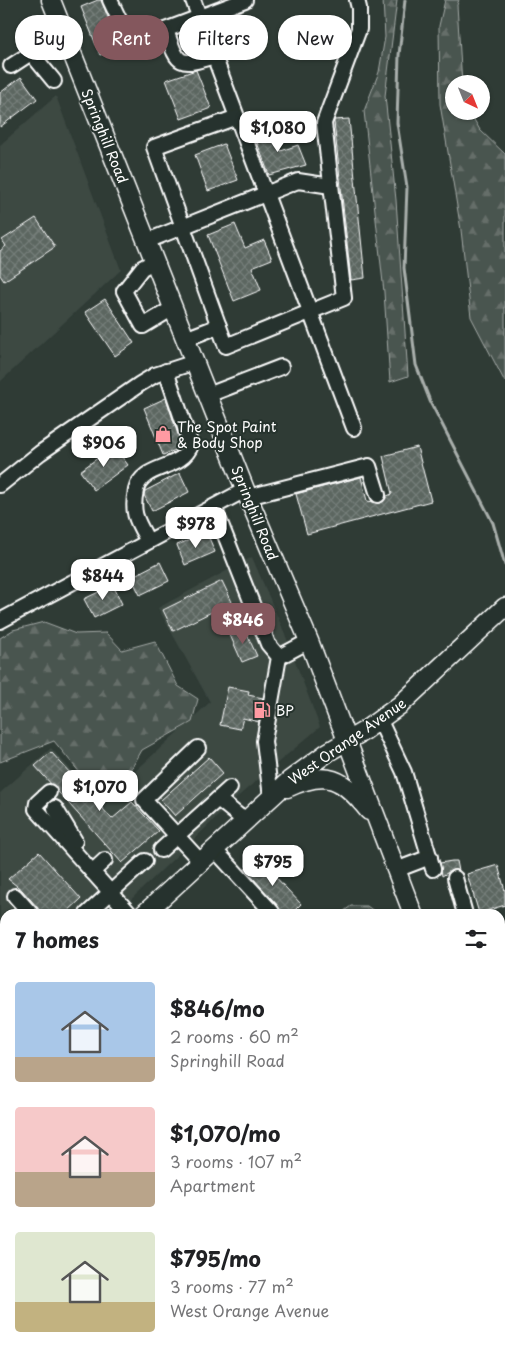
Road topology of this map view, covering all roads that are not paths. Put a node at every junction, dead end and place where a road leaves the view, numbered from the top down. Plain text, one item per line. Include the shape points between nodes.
1 (51, 0) edge
2 (110, 0) edge
3 (193, 0) edge
4 (245, 0) edge
5 (357, 0) edge
6 (57, 15) edge
7 (117, 15) edge
8 (198, 15) edge
9 (204, 15) edge
10 (169, 38) edge
11 (179, 59) edge
12 (21, 60) edge
13 (38, 60) edge
14 (74, 60) edge
15 (181, 60) edge
16 (201, 60) edge
17 (216, 60) edge
18 (11, 66) dead end
19 (54, 80) dead end
20 (237, 117) junction
21 (331, 186) junction
22 (266, 194) junction
23 (182, 226) junction
24 (147, 241) junction
25 (154, 261) junction
26 (173, 308) junction
27 (310, 312) junction
28 (219, 326) junction
29 (185, 339) junction
30 (194, 362) junction
31 (281, 367) dead end
32 (166, 371) junction
33 (208, 395) junction
34 (354, 428) dead end
35 (0, 485) edge
36 (247, 493) junction
37 (378, 495) dead end
38 (214, 507) junction
39 (148, 541) junction
40 (501, 611) edge
41 (0, 620) edge
42 (309, 641) junction
43 (279, 657) junction
44 (380, 721) junction
45 (346, 742) junction
46 (198, 748) dead end
47 (230, 788) dead end
48 (49, 792) dead end
49 (271, 797) junction
50 (218, 799) junction
51 (55, 808) dead end
52 (245, 821) junction
53 (377, 821) junction
54 (177, 836) junction
55 (76, 840) junction
56 (161, 850) dead end
57 (214, 850) junction
58 (105, 860) dead end
59 (144, 861) dead end
60 (200, 862) junction
61 (396, 870) junction
62 (92, 872) junction
63 (455, 878) dead end
64 (111, 892) junction
65 (15, 896) dead end
66 (27, 909) edge
67 (92, 909) edge
68 (126, 909) edge
69 (149, 909) edge
70 (269, 909) edge
71 (411, 909) edge
72 (464, 909) edge

1 - 6 main road, Springhill Road
2 - 7 street
3 - 8 street
4 - 9 street
5 - 21 street via 359,30 324,123
10 - 11 street
12 - 18 street
13 - 19 street
14 - 24 main road, Springhill Road
15 - 16 street via 191,63
17 - 20 street
20 - 22 street
20 - 23 street via 154,147
21 - 22 street via 298,181
21 - 27 street via 344,298
22 - 23 street
22 - 27 street
23 - 24 street
23 - 28 street
24 - 25 main road, Springhill Road
25 - 26 main road, Springhill Road
25 - 26 street via 142,268 124,291 143,326
26 - 29 main road, Springhill Road
27 - 28 street via 226,346
27 - 34 street
28 - 29 street
29 - 30 main road, Springhill Road
30 - 32 street
30 - 33 main road, Springhill Road
31 - 33 street
32 - 35 street via 140,384 40,453
32 - 39 street via 191,445 188,453 180,459 144,475 138,482 134,516
33 - 36 main road, Springhill Road
36 - 37 street via 369,466
36 - 38 street
36 - 42 main road, Springhill Road
38 - 39 street
38 - 43 street via 268,644
39 - 41 street
40 - 44 main road, West Orange Avenue
42 - 43 street
42 - 45 main road, Springhill Road
43 - 49 street via 264,741
44 - 45 main road, West Orange Avenue
44 - 61 street via 404,772 432,863
45 - 49 main road, West Orange Avenue via 307,766
45 - 53 main road, Springhill Road
46 - 54 street via 144,800
47 - 50 street
48 - 55 street via 36,809
49 - 52 main road, West Orange Avenue
49 - 53 main road via 307,780 334,778 352,791
50 - 52 street
50 - 54 street
51 - 55 street
52 - 57 main road, West Orange Avenue
53 - 61 main road, Springhill Road
54 - 56 street
54 - 60 street
55 - 62 street
57 - 60 main road, West Orange Avenue
57 - 70 street
58 - 62 street
59 - 64 street
60 - 69 main road, West Orange Avenue
61 - 71 main road, Springhill Road
62 - 64 street
63 - 72 street
64 - 67 street
64 - 68 street
65 - 66 street

